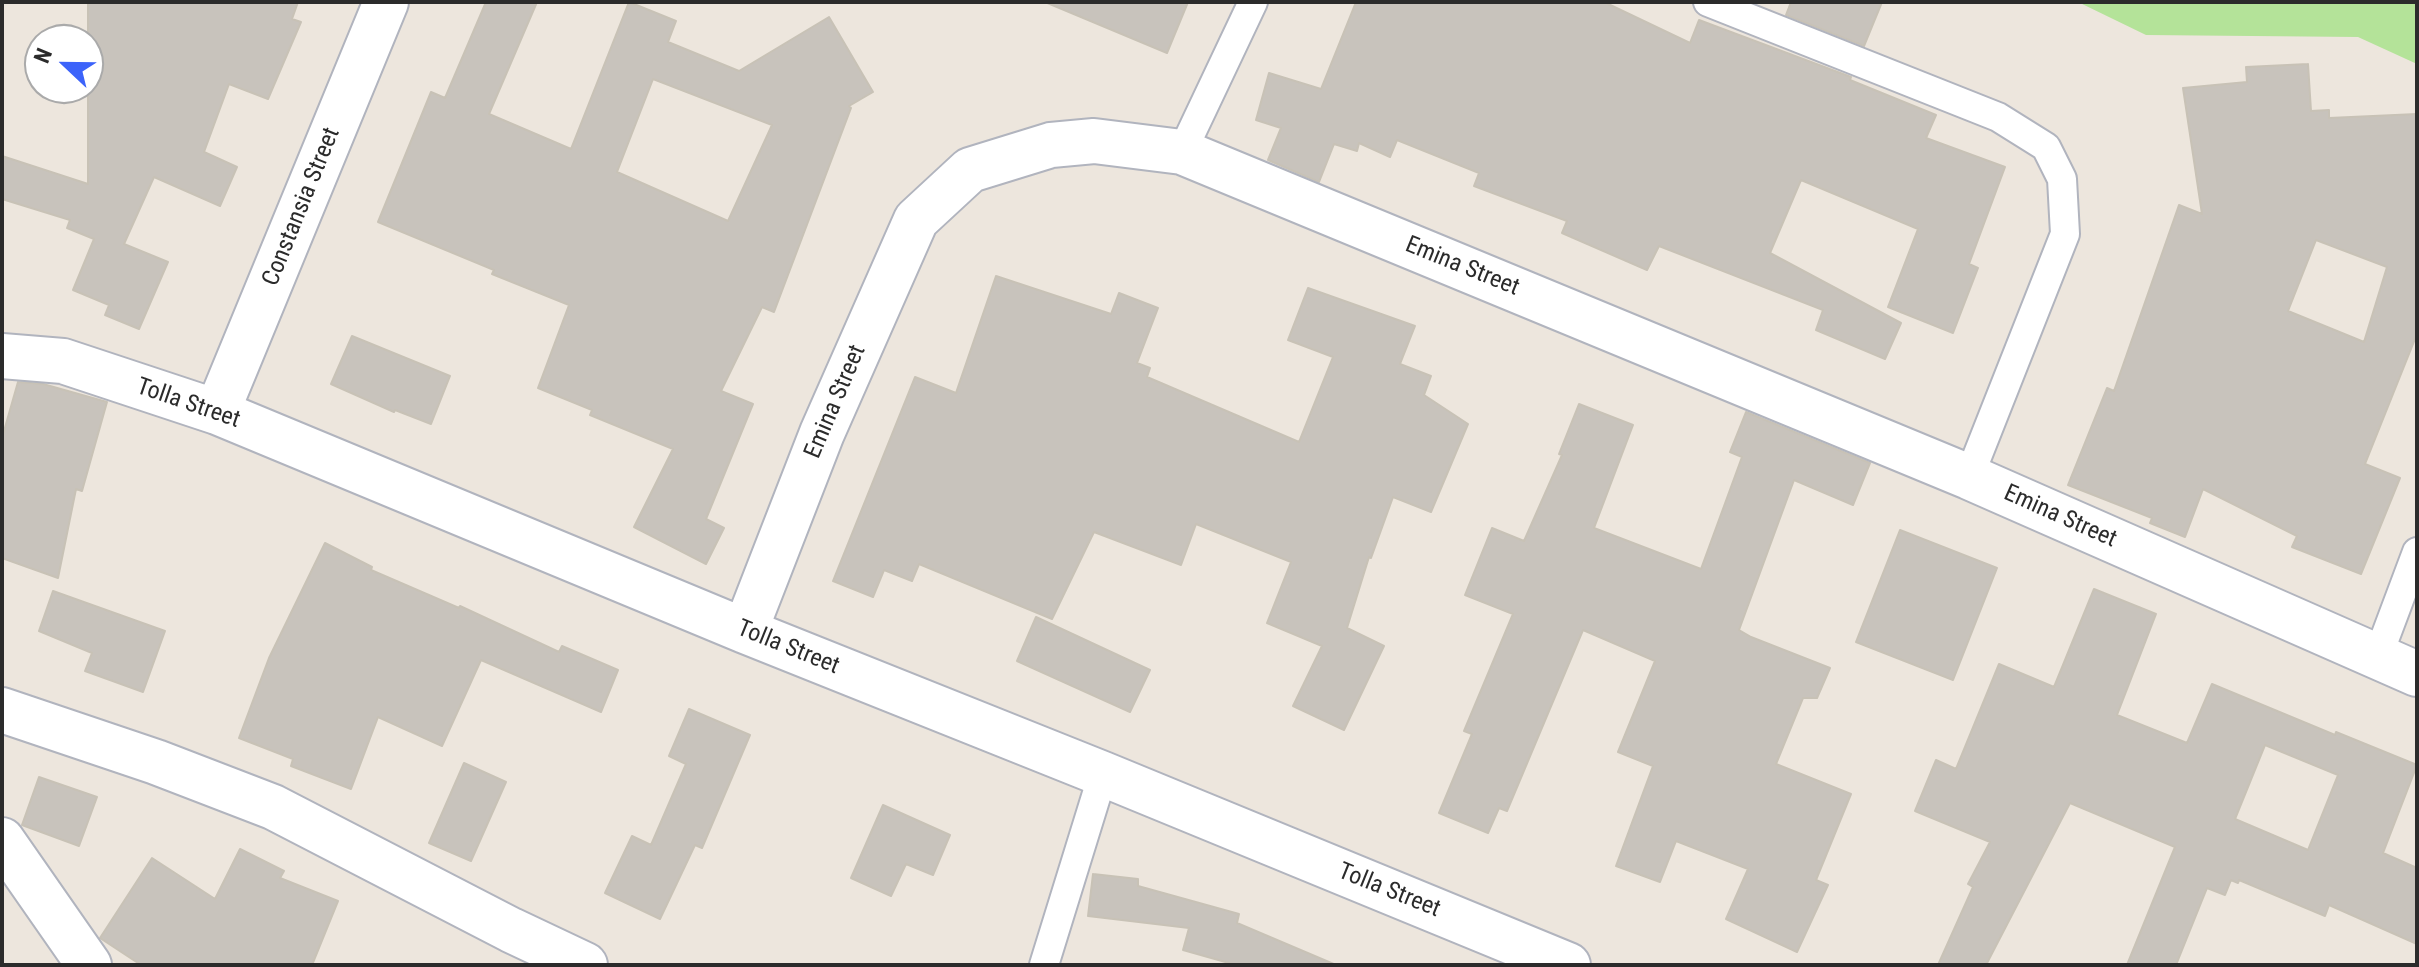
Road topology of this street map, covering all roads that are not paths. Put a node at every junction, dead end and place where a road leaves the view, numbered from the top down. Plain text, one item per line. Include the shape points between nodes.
1 (386, 2) edge
2 (1253, 2) edge
3 (1708, 2) edge
4 (1182, 152) junction
5 (2, 356) edge
6 (217, 412) junction
7 (1969, 477) junction
8 (2417, 552) edge
9 (745, 631) junction
10 (2398, 665) edge
11 (2, 710) edge
12 (1103, 774) junction
13 (2, 840) edge
14 (89, 965) edge
15 (585, 965) edge
16 (1044, 965) edge
17 (1568, 965) edge

1 - 6 street, Constansia Street
2 - 4 lane
3 - 7 lane via 1998,117 2046,147 2062,179 2065,234
4 - 7 street, Emina Street
4 - 9 street, Emina Street via 1094,141 1051,145 970,170 916,220 822,433
5 - 6 street, Tolla Street via 63,361
6 - 9 street, Tolla Street
7 - 10 street, Emina Street
8 - 10 lane
9 - 12 street, Tolla Street
11 - 15 street via 273,807
12 - 16 lane
12 - 17 street, Tolla Street
13 - 14 street

